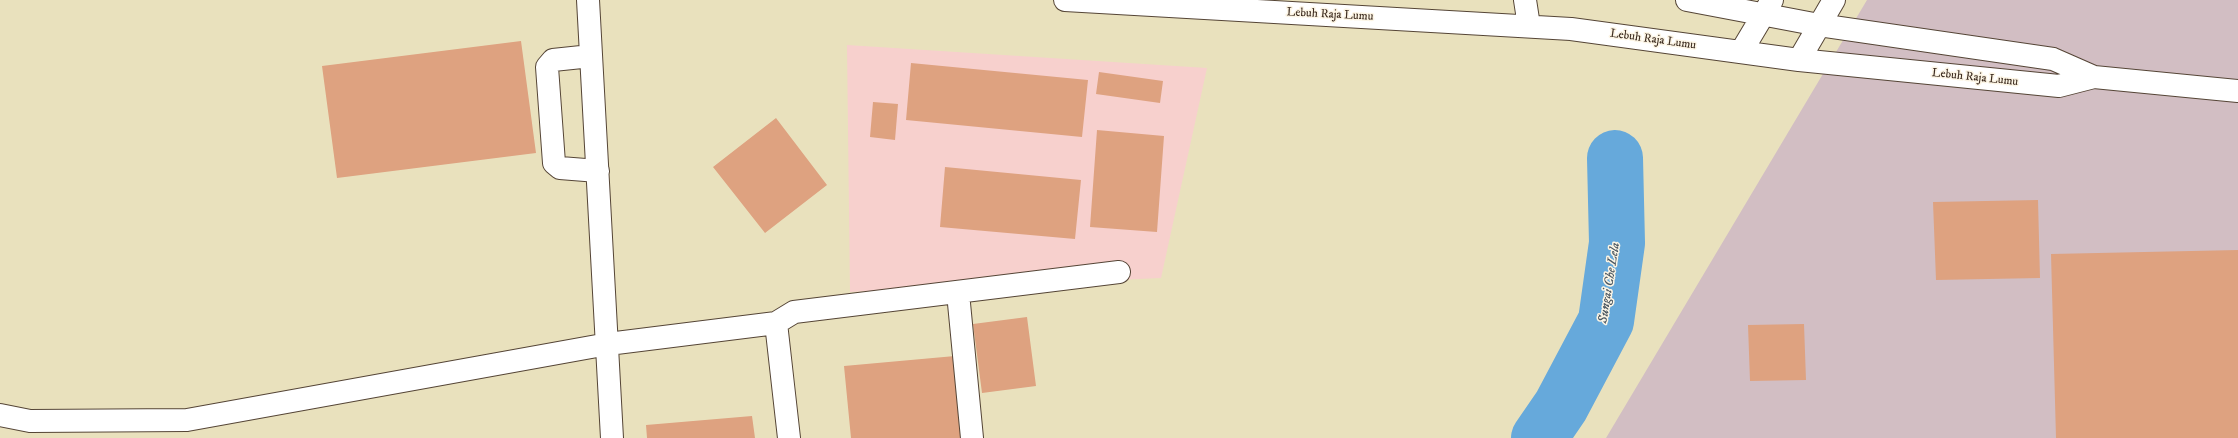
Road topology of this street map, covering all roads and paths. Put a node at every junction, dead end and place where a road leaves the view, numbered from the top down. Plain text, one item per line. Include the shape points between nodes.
1 (588, 0) edge
2 (1065, 0) edge
3 (1525, 0) edge
4 (1687, 0) edge
5 (1834, 0) edge
6 (1767, 8) edge
7 (1819, 25) junction
8 (1529, 26) junction
9 (1742, 52) junction
10 (591, 56) junction
11 (1799, 60) junction
12 (2094, 77) junction
13 (2238, 91) edge
14 (598, 171) junction
15 (1119, 272) dead end
16 (958, 293) junction
17 (776, 323) junction
18 (608, 344) junction
19 (0, 415) edge
20 (30, 430) edge
21 (612, 438) edge
22 (789, 438) edge
23 (972, 438) edge

1 - 10 street
2 - 8 street, Lebuh Raja Lumu
3 - 8 street
4 - 6 street
5 - 7 street
6 - 7 street
6 - 9 street
7 - 11 street
7 - 12 street via 2053,59
8 - 9 street, Lebuh Raja Lumu via 1571,29
9 - 11 street, Lebuh Raja Lumu
10 - 14 street
10 - 14 street via 553,60 547,67 554,162 560,168
11 - 12 street, Lebuh Raja Lumu via 2059,86
12 - 13 street, Lebuh Raja Lumu
14 - 18 street
15 - 16 street
16 - 17 street via 794,312
16 - 23 street
17 - 18 street
17 - 22 street
18 - 20 street via 187,420
18 - 21 street
19 - 20 street

